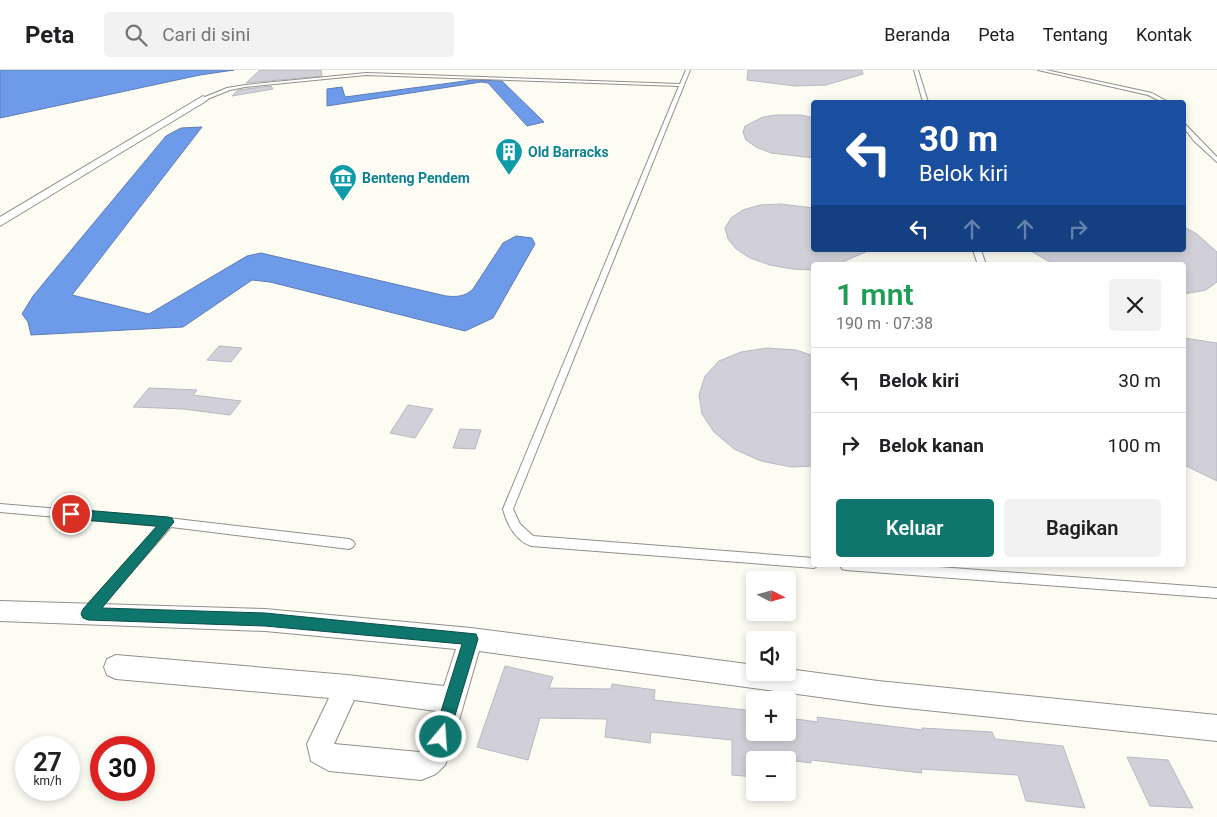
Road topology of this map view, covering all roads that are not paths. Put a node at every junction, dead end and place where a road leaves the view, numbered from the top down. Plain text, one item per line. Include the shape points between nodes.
1 (361, 70) edge
2 (414, 70) edge
3 (463, 70) edge
4 (542, 70) edge
5 (688, 70) edge
6 (916, 70) edge
7 (1040, 70) edge
8 (366, 74) junction
9 (1083, 74) dead end
10 (409, 75) junction
11 (457, 77) junction
12 (1076, 77) junction
13 (538, 79) junction
14 (680, 85) junction
15 (202, 99) joint
16 (925, 100) edge
17 (1161, 100) edge
18 (1186, 127) edge
19 (1217, 160) edge
20 (0, 222) edge
21 (0, 508) edge
22 (168, 522) junction
23 (349, 544) dead end
24 (811, 562) edge
25 (872, 567) edge
26 (1217, 593) edge
27 (0, 611) edge
28 (88, 614) junction
29 (471, 639) junction
30 (116, 667) dead end
31 (347, 686) junction
32 (452, 700) junction
33 (1217, 728) edge

1 - 8 lane
2 - 10 lane
3 - 11 lane
4 - 13 lane
5 - 14 lane
6 - 16 lane
7 - 12 lane
8 - 10 lane
8 - 15 lane via 245,86
9 - 12 lane
10 - 11 lane
11 - 13 lane
12 - 17 lane via 1150,94
13 - 14 lane
14 - 24 lane via 508,509 510,520 522,536 531,541
15 - 20 street
18 - 19 lane
21 - 22 lane
22 - 23 lane
22 - 28 lane
25 - 26 lane
27 - 28 street
28 - 29 street via 265,620
29 - 32 street
29 - 33 street via 878,692
30 - 31 street
31 - 32 street
31 - 32 street via 320,744 321,751 329,758 415,766 426,764 435,755

